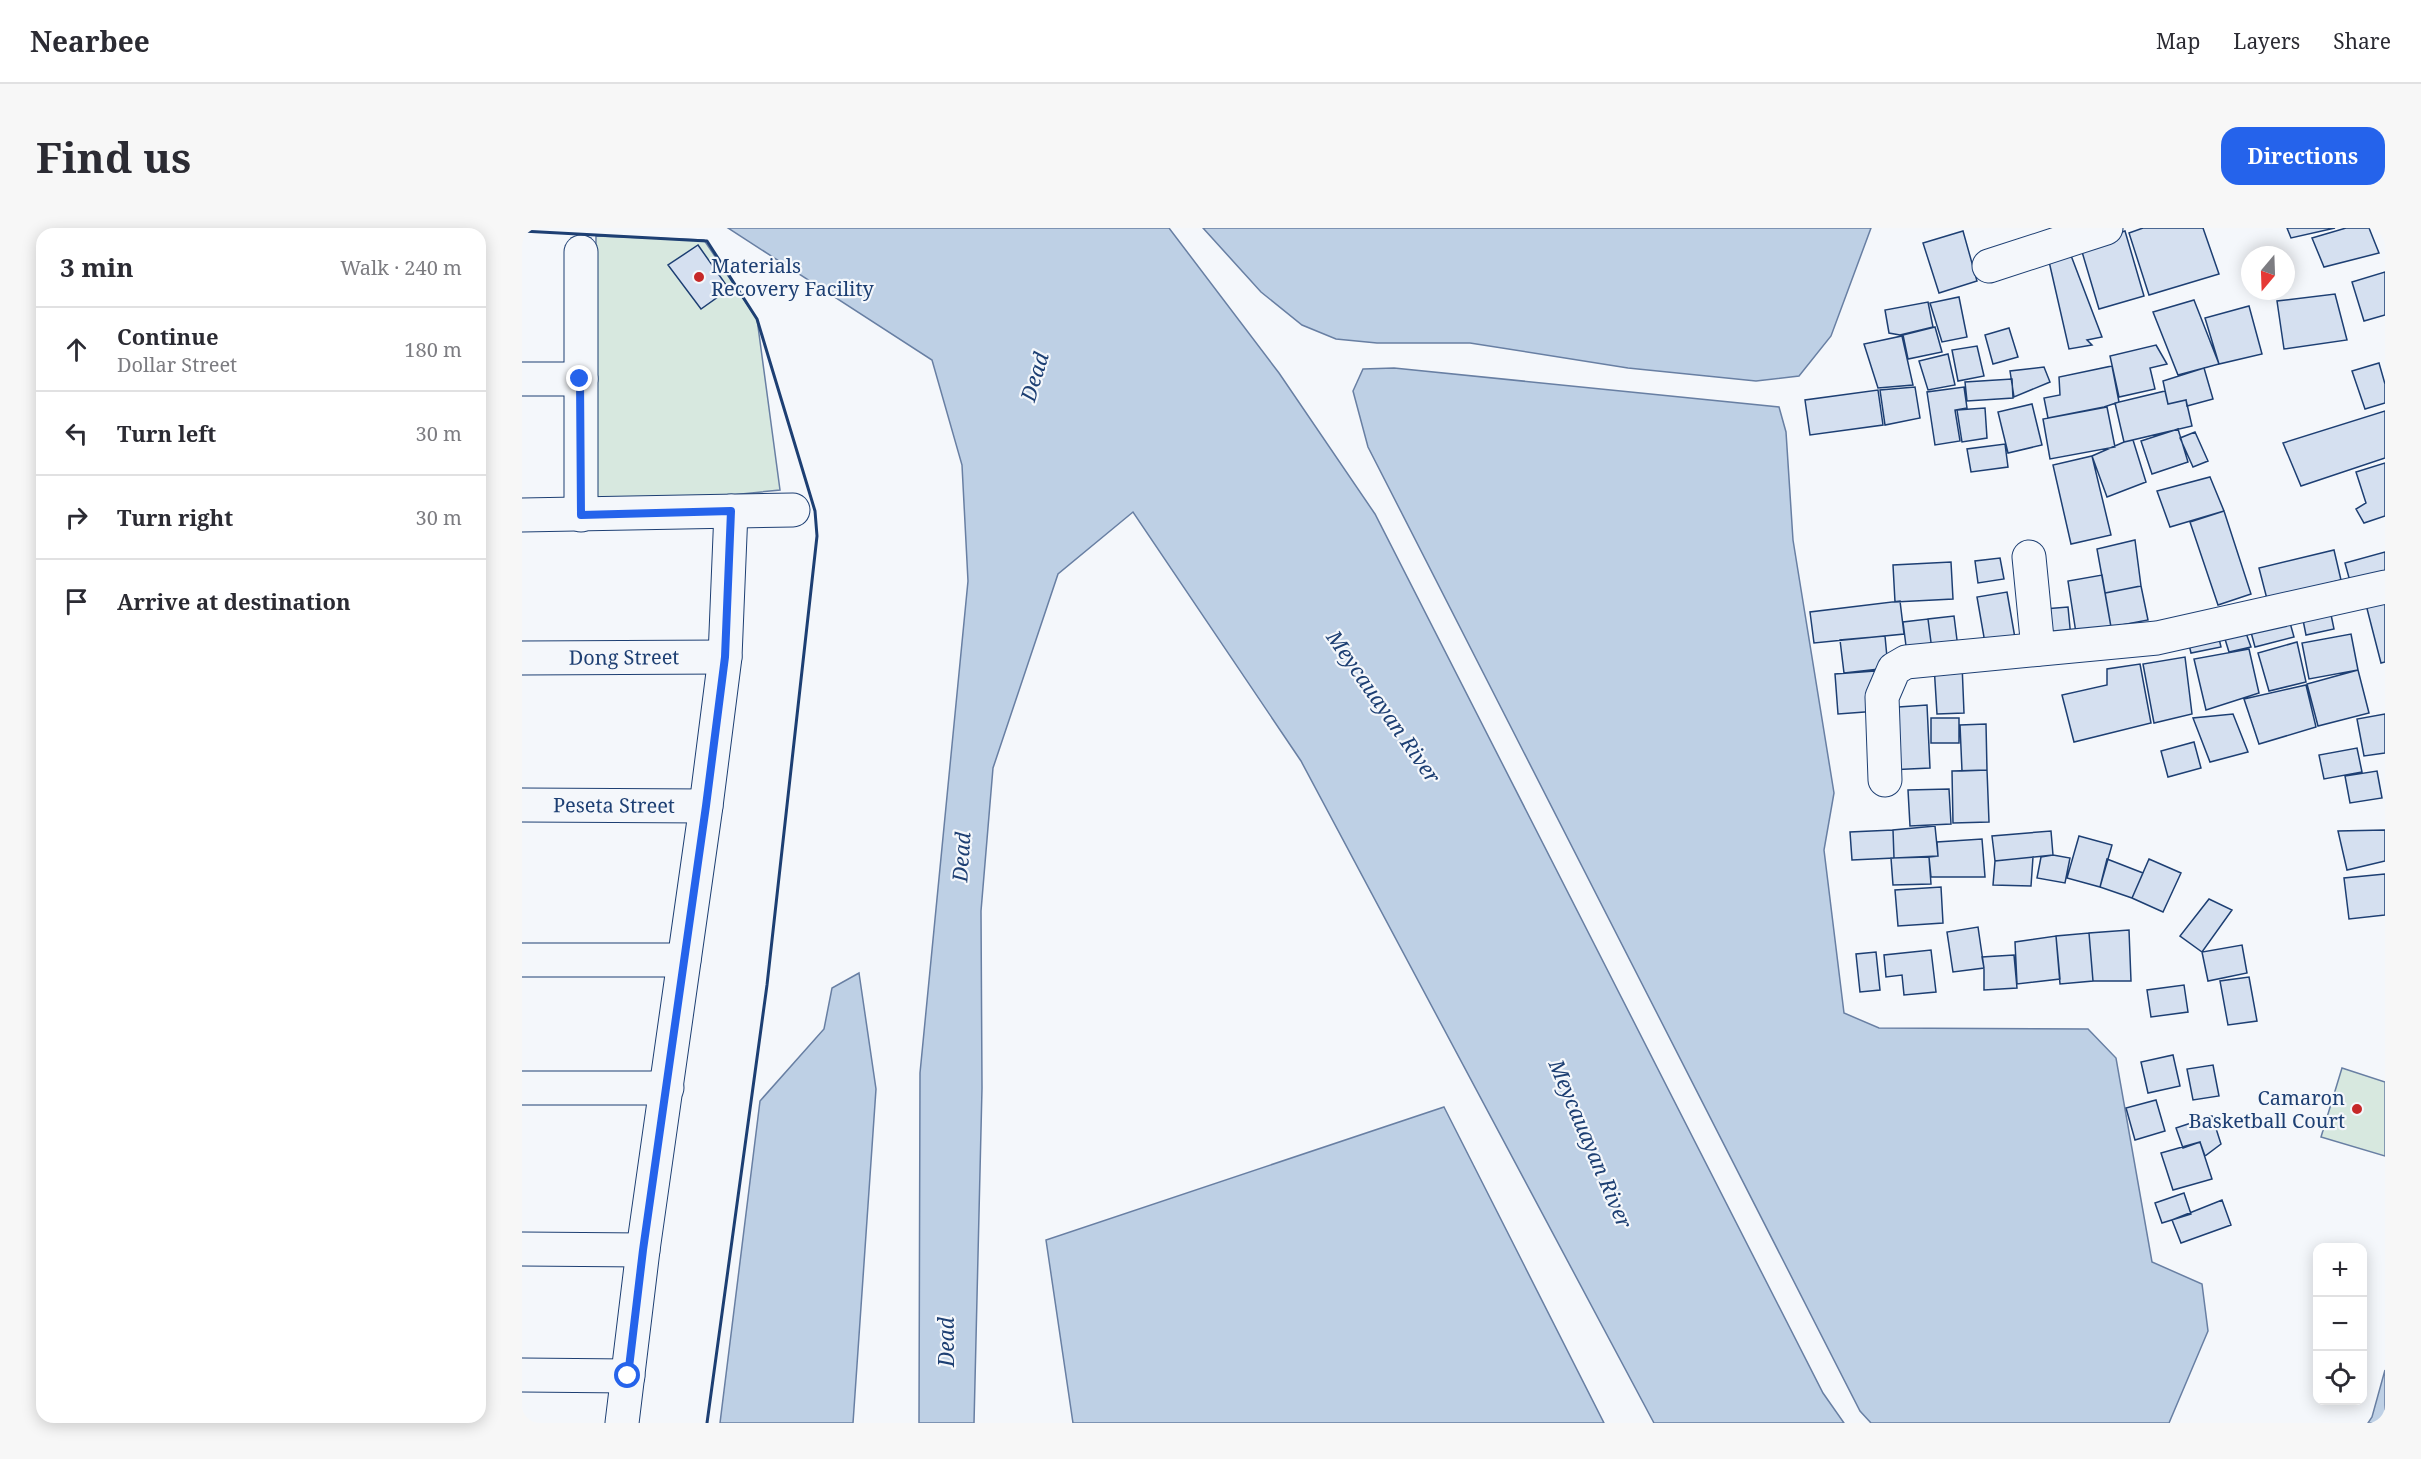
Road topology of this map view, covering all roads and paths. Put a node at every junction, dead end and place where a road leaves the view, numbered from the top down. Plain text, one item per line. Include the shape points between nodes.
1 (2106, 228) edge
2 (581, 252) dead end
3 (1989, 266) dead end
4 (522, 379) edge
5 (580, 379) junction
6 (793, 510) dead end
7 (731, 511) junction
8 (522, 515) edge
9 (581, 515) junction
10 (2029, 557) dead end
11 (2385, 587) edge
12 (2038, 649) junction
13 (725, 657) junction
14 (522, 658) edge
15 (1885, 780) dead end
16 (522, 805) edge
17 (706, 806) junction
18 (522, 960) edge
19 (684, 960) junction
20 (522, 1088) edge
21 (667, 1088) junction
22 (522, 1249) edge
23 (643, 1250) junction
24 (522, 1375) edge
25 (628, 1376) junction
26 (622, 1423) edge

1 - 3 street
2 - 5 street
4 - 5 street
5 - 9 street
6 - 7 street
7 - 9 street
7 - 13 street
8 - 9 street
10 - 12 street
11 - 12 street via 2157,638
12 - 15 street via 1906,662 1894,669 1882,697
13 - 14 street, Dong Street
13 - 17 street
16 - 17 street, Peseta Street
17 - 19 street
18 - 19 street
19 - 21 street
20 - 21 street
21 - 23 street
22 - 23 street
23 - 25 street
24 - 25 street
25 - 26 street

